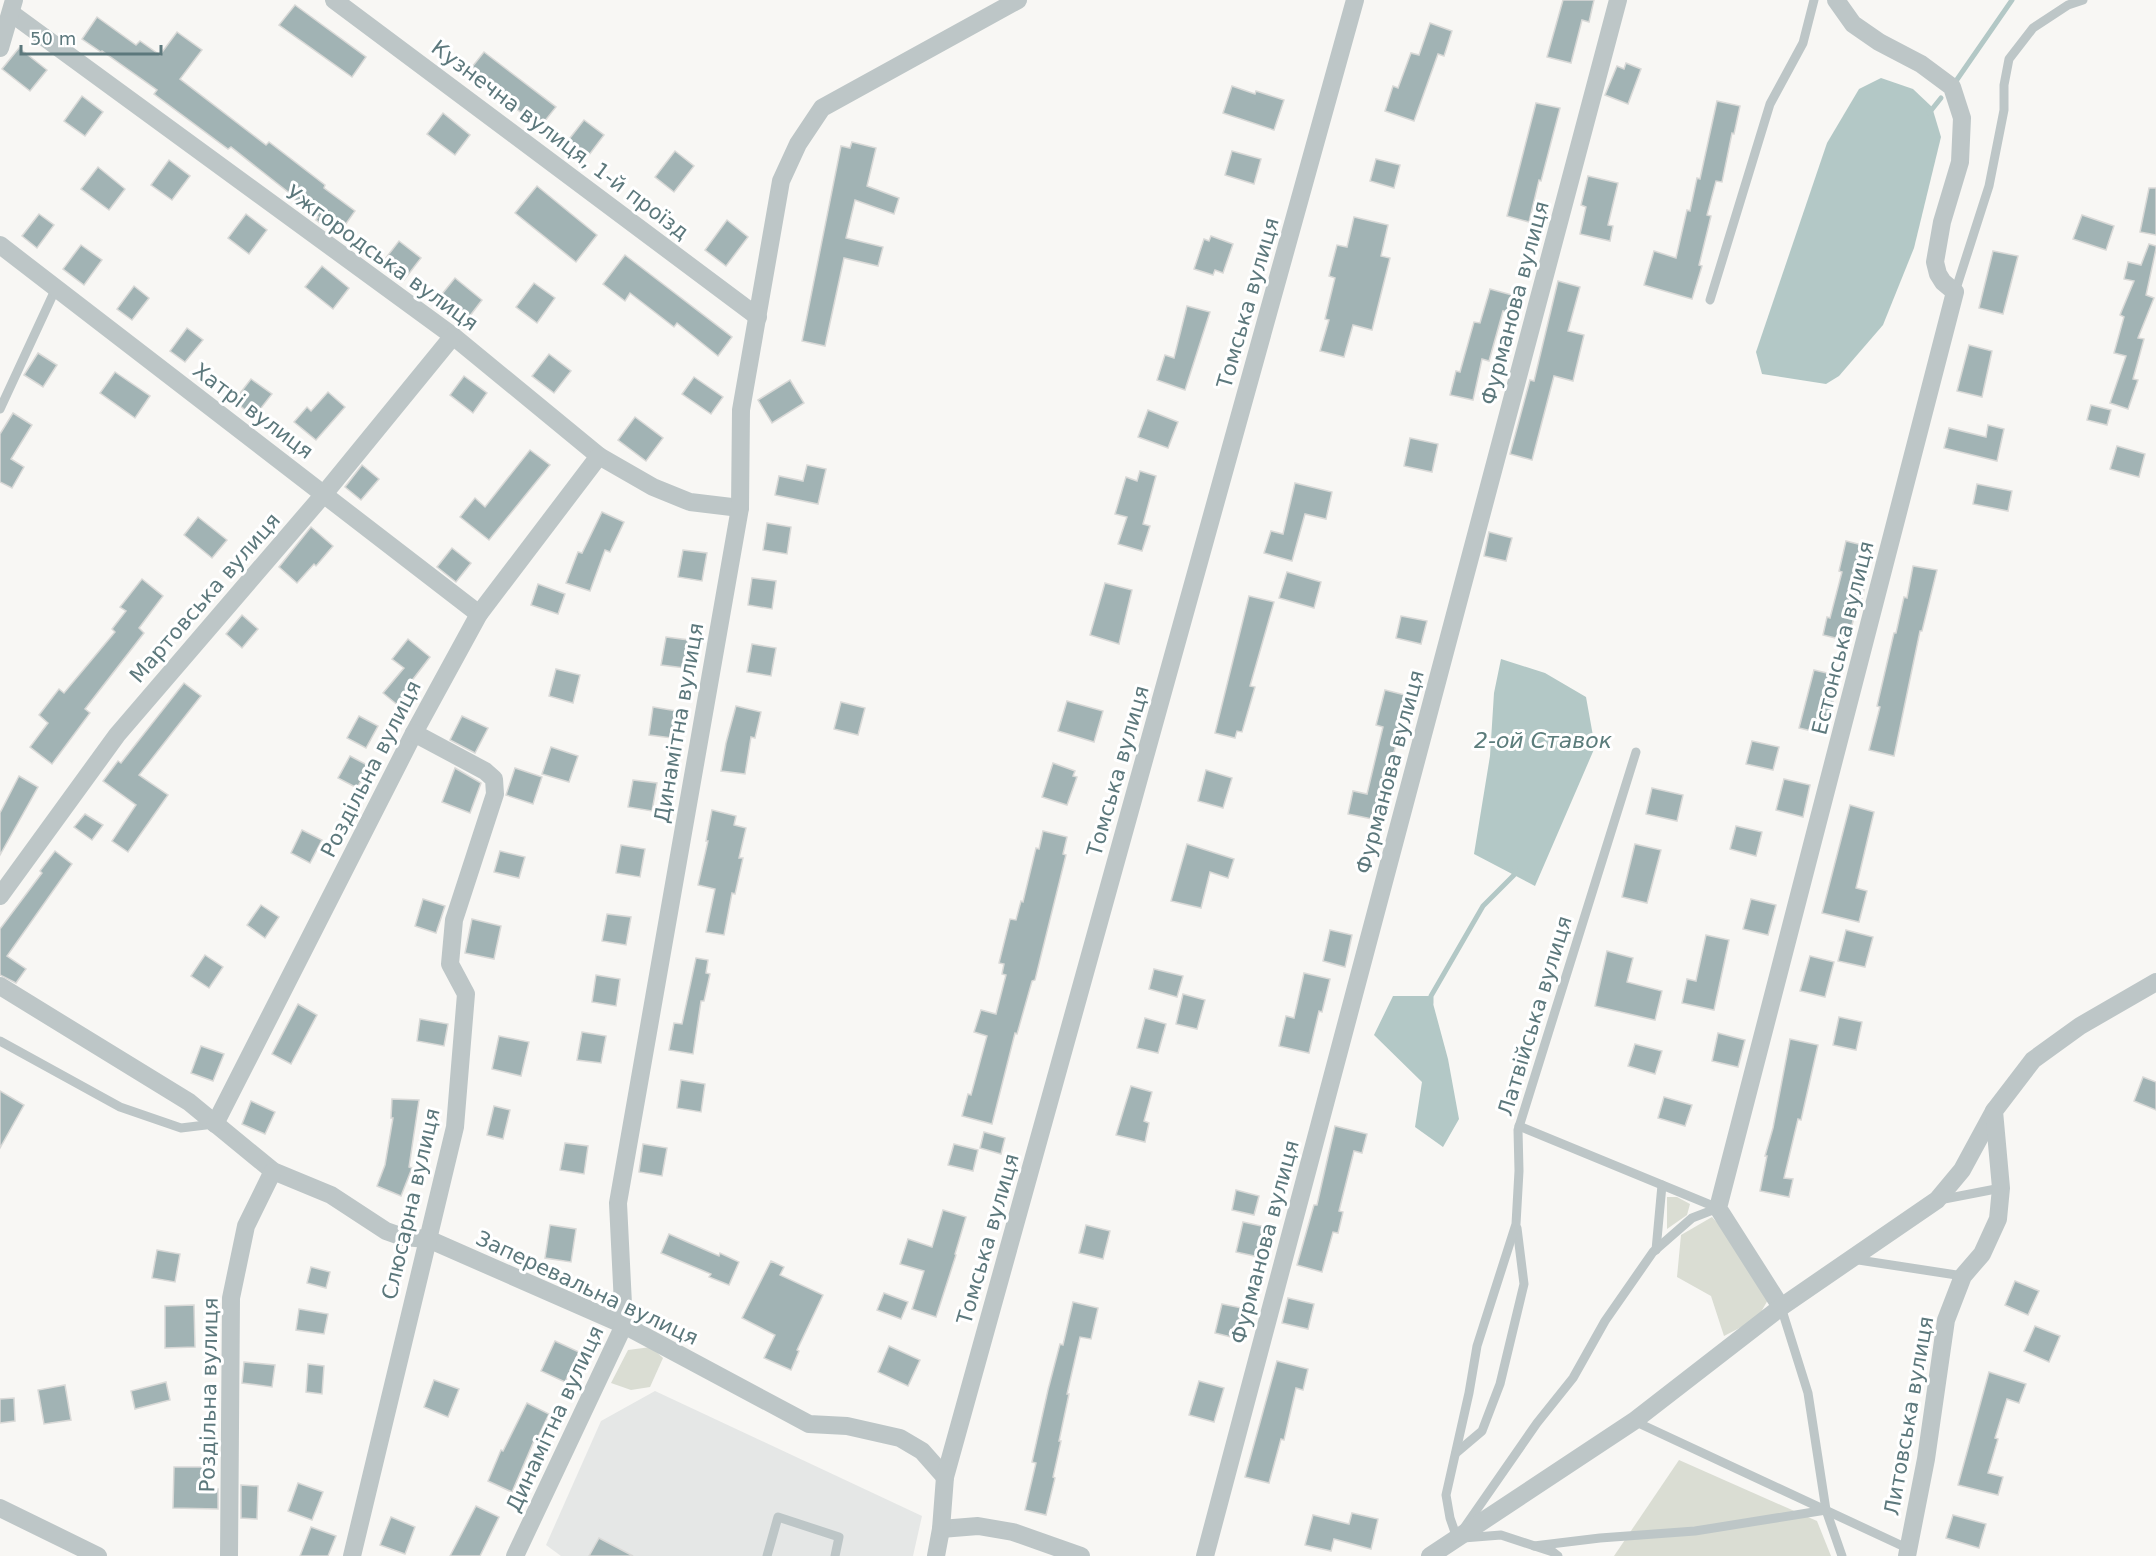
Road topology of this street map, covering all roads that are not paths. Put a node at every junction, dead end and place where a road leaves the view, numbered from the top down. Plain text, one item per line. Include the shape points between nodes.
1 (334, 0) edge
2 (1018, 0) edge
3 (1355, 0) edge
4 (1618, 0) edge
5 (1814, 0) edge
6 (1836, 0) edge
7 (2084, 0) edge
8 (13, 6) edge
9 (0, 48) edge
10 (0, 245) edge
11 (56, 288) junction
12 (1955, 292) junction
13 (1710, 300) dead end
14 (758, 317) junction
15 (453, 336) junction
16 (0, 409) edge
17 (599, 456) junction
18 (324, 494) junction
19 (740, 508) junction
20 (479, 614) junction
21 (414, 733) junction
22 (1636, 752) dead end
23 (0, 896) edge
24 (2156, 982) edge
25 (0, 986) edge
26 (0, 1041) edge
27 (1994, 1111) junction
28 (215, 1124) junction
29 (1519, 1126) junction
30 (273, 1171) junction
31 (1662, 1185) junction
32 (2001, 1188) junction
33 (1937, 1200) junction
34 (1718, 1208) junction
35 (1516, 1224) junction
36 (428, 1239) junction
37 (1656, 1250) junction
38 (1852, 1258) junction
39 (1963, 1276) junction
40 (1781, 1307) junction
41 (624, 1326) junction
42 (1634, 1421) junction
43 (1456, 1453) junction
44 (945, 1477) junction
45 (0, 1508) edge
46 (1826, 1510) junction
47 (941, 1529) junction
48 (1458, 1538) junction
49 (1533, 1546) junction
50 (1908, 1552) edge
51 (98, 1556) edge
52 (229, 1556) edge
53 (352, 1556) edge
54 (515, 1556) edge
55 (767, 1556) edge
56 (835, 1556) edge
57 (936, 1556) edge
58 (1082, 1556) edge
59 (1205, 1556) edge
60 (1430, 1556) edge
61 (1558, 1556) edge
62 (1842, 1556) edge

1 - 14 street, Кузнечна вулиця, 1-й проїзд
2 - 14 street, Динамітна вулиця via 822,108 798,144 781,181
3 - 44 street, Томська вулиця
4 - 59 street, Фурманова вулиця
5 - 13 lane via 1803,42 1770,104
6 - 12 street via 1853,24 1952,87 1962,118 1960,162 1935,262 1943,282
7 - 12 lane, Естонська вулиця via 2068,5 2033,28 2009,59 1989,186
8 - 9 street
8 - 15 street, Ужгородська вулиця
10 - 11 street, Хатрі вулиця
11 - 16 lane
11 - 18 street, Хатрі вулиця
12 - 34 street, Естонська вулиця
14 - 19 street, Динамітна вулиця via 741,410
15 - 17 street, Ужгородська вулиця
15 - 18 street, Мартовська вулиця
17 - 19 street, Ужгородська вулиця via 653,487 690,502
17 - 20 street, Роздільна вулиця
18 - 20 street, Хатрі вулиця
18 - 23 street, Мартовська вулиця via 117,735
19 - 41 street, Динамітна вулиця via 618,1203
20 - 21 street, Роздільна вулиця
21 - 28 street, Роздільна вулиця
21 - 36 street, Слюсарна вулиця via 485,771 494,779 495,794 454,920 450,964 466,994 455,1127
22 - 29 lane, Латвiйська вулиця
24 - 27 street via 2080,1026 2033,1060
25 - 28 street, Заперевальна вулиця via 189,1102
26 - 28 lane via 120,1107 181,1128
27 - 32 street, Литовська вулиця
27 - 33 street via 1962,1170
28 - 30 street, Заперевальна вулиця
29 - 31 lane
29 - 35 lane, Латвiйська вулиця
30 - 36 street, Заперевальна вулиця via 331,1195 386,1231
30 - 52 street, Роздільна вулиця via 246,1226 231,1298
31 - 34 lane
31 - 37 lane
32 - 33 lane
32 - 39 street, Литовська вулиця via 1998,1218 1982,1254
33 - 38 street
34 - 37 lane via 1692,1218
34 - 40 street
35 - 43 lane, Латвiйська вулиця via 1478,1346
35 - 43 lane via 1524,1284 1500,1384 1482,1431
36 - 41 street, Заперевальна вулиця
36 - 53 street, Слюсарна вулиця
37 - 48 lane via 1605,1321 1573,1378
38 - 39 lane
38 - 40 street
39 - 50 street, Литовська вулиця via 1946,1320
40 - 42 street
40 - 46 lane via 1808,1393
41 - 44 street, Заперевальна вулиця via 809,1424 847,1426 900,1438 922,1451
41 - 54 street, Динамітна вулиця
42 - 46 lane
42 - 48 street
43 - 48 lane, Латвiйська вулиця via 1446,1496
44 - 47 street, Томська вулиця
45 - 51 street
46 - 49 lane via 1695,1531
46 - 50 lane
46 - 62 lane
47 - 57 street, Томська вулиця
47 - 58 street via 978,1526 1013,1532
48 - 49 lane via 1501,1535
48 - 60 street
49 - 61 lane
55 - 56 lane via 778,1517 839,1537

